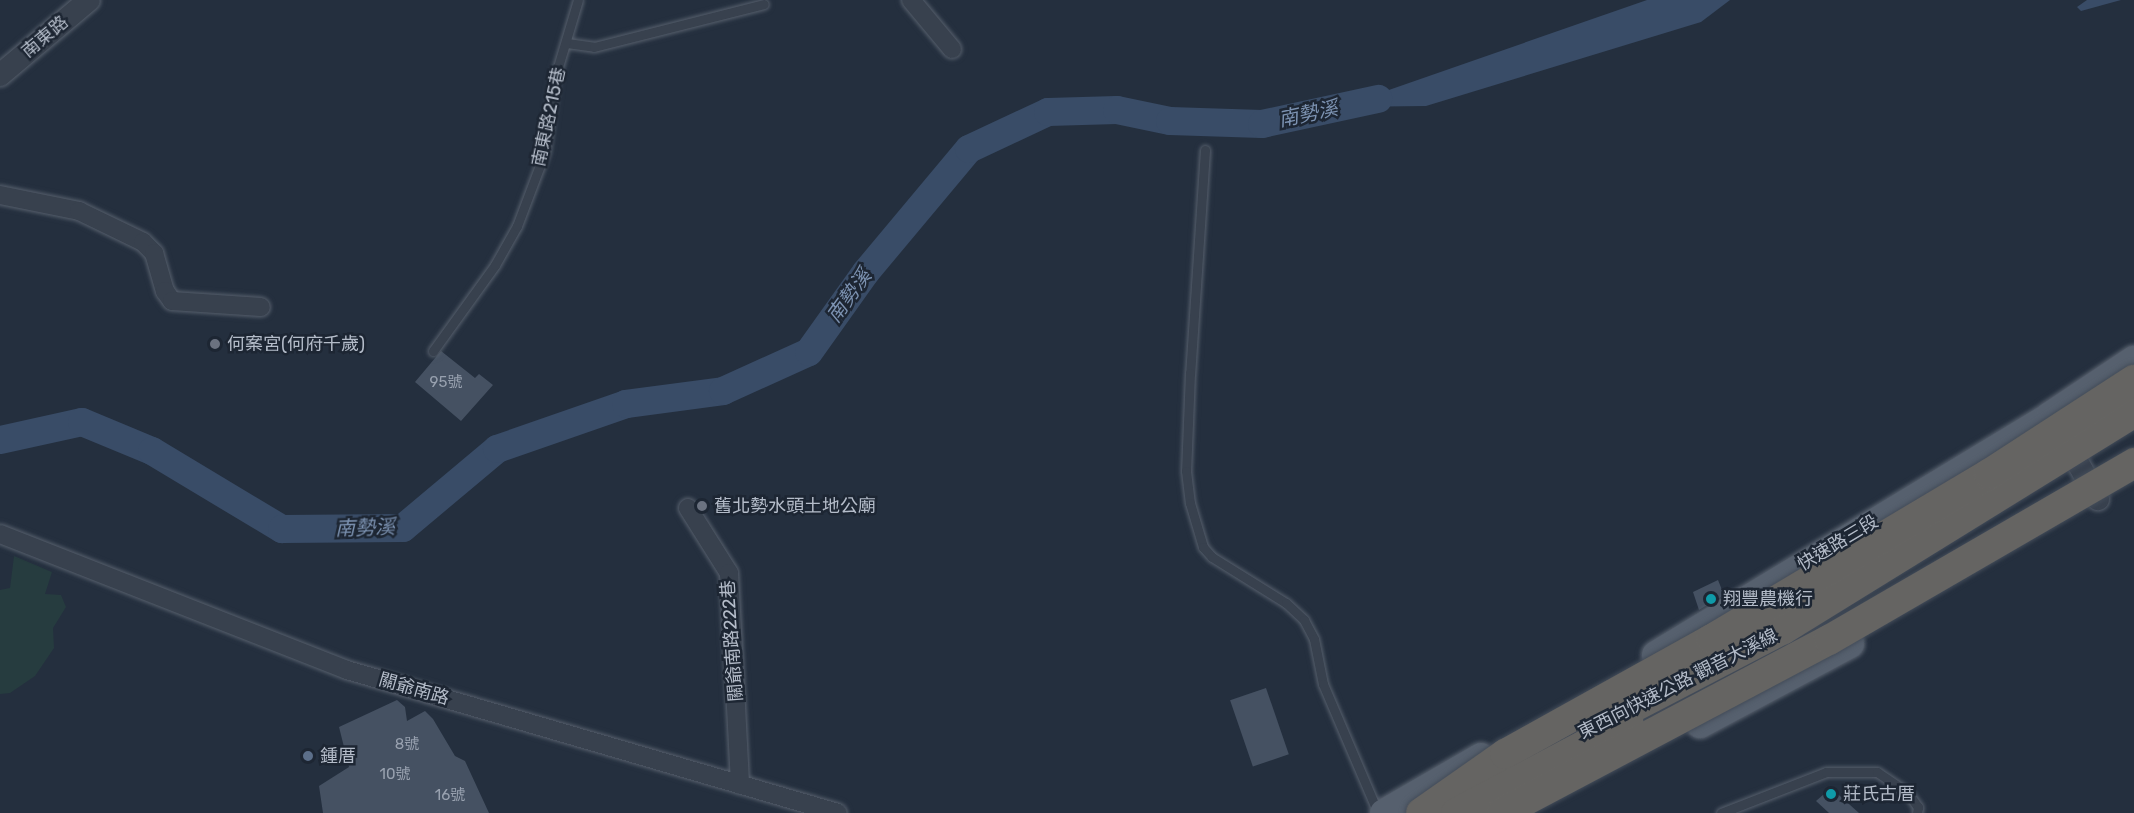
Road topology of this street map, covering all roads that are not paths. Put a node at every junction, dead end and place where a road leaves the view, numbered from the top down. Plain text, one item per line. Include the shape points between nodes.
1 (89, 0) edge
2 (578, 0) edge
3 (911, 0) edge
4 (764, 4) dead end
5 (567, 44) junction
6 (952, 49) dead end
7 (0, 75) edge
8 (1205, 150) dead end
9 (0, 195) edge
10 (261, 307) dead end
11 (433, 351) dead end
12 (2134, 360) edge
13 (2134, 380) edge
14 (2134, 398) edge
15 (2134, 413) edge
16 (2050, 416) junction
17 (2134, 434) edge
18 (2067, 443) junction
19 (2134, 449) edge
20 (2134, 463) edge
21 (2134, 477) edge
22 (2093, 489) junction
23 (688, 508) dead end
24 (0, 534) edge
25 (1746, 599) junction
26 (1762, 627) junction
27 (1785, 668) junction
28 (741, 784) junction
29 (838, 813) edge
30 (1378, 813) edge
31 (1384, 813) edge
32 (1409, 813) edge
33 (1420, 813) edge
34 (1431, 813) edge
35 (1456, 813) edge
36 (1481, 813) edge
37 (1502, 813) edge
38 (1524, 813) edge
39 (1721, 813) edge
40 (1917, 813) edge

1 - 7 street, 南東路
2 - 5 lane, 南東路215巷
3 - 6 street
4 - 5 lane via 594,47
5 - 11 lane, 南東路215巷 via 555,77 545,152 517,226 495,266
8 - 30 lane via 1190,373 1186,471 1190,503 1203,547 1212,557 1286,603 1304,620 1314,639 1323,684
9 - 10 street via 80,211 143,242 154,252 165,291 172,301
12 - 16 main road, 快速路三段
13 - 33 highway, bridge via 1989,474 1712,639 1504,754
14 - 18 street, 快速路三段
15 - 34 highway, 東西向快速公路 觀音大溪線, bridge via 1782,630
16 - 18 street
16 - 25 main road, 快速路三段
17 - 35 highway, 東西向快速公路 觀音大溪線, bridge via 1781,644
18 - 22 street
18 - 26 street, 快速路三段
19 - 22 street
20 - 37 highway, bridge via 1829,640
21 - 22 main road
22 - 27 main road
23 - 28 street, 關爺南路222巷 via 729,573
24 - 28 street, 關爺南路 via 347,670
25 - 26 street
25 - 31 main road, 快速路三段
26 - 27 street
26 - 32 street, 快速路三段
27 - 36 street
27 - 38 main road
28 - 29 street, 關爺南路
39 - 40 lane via 1826,772 1877,772 1907,792 1918,807

